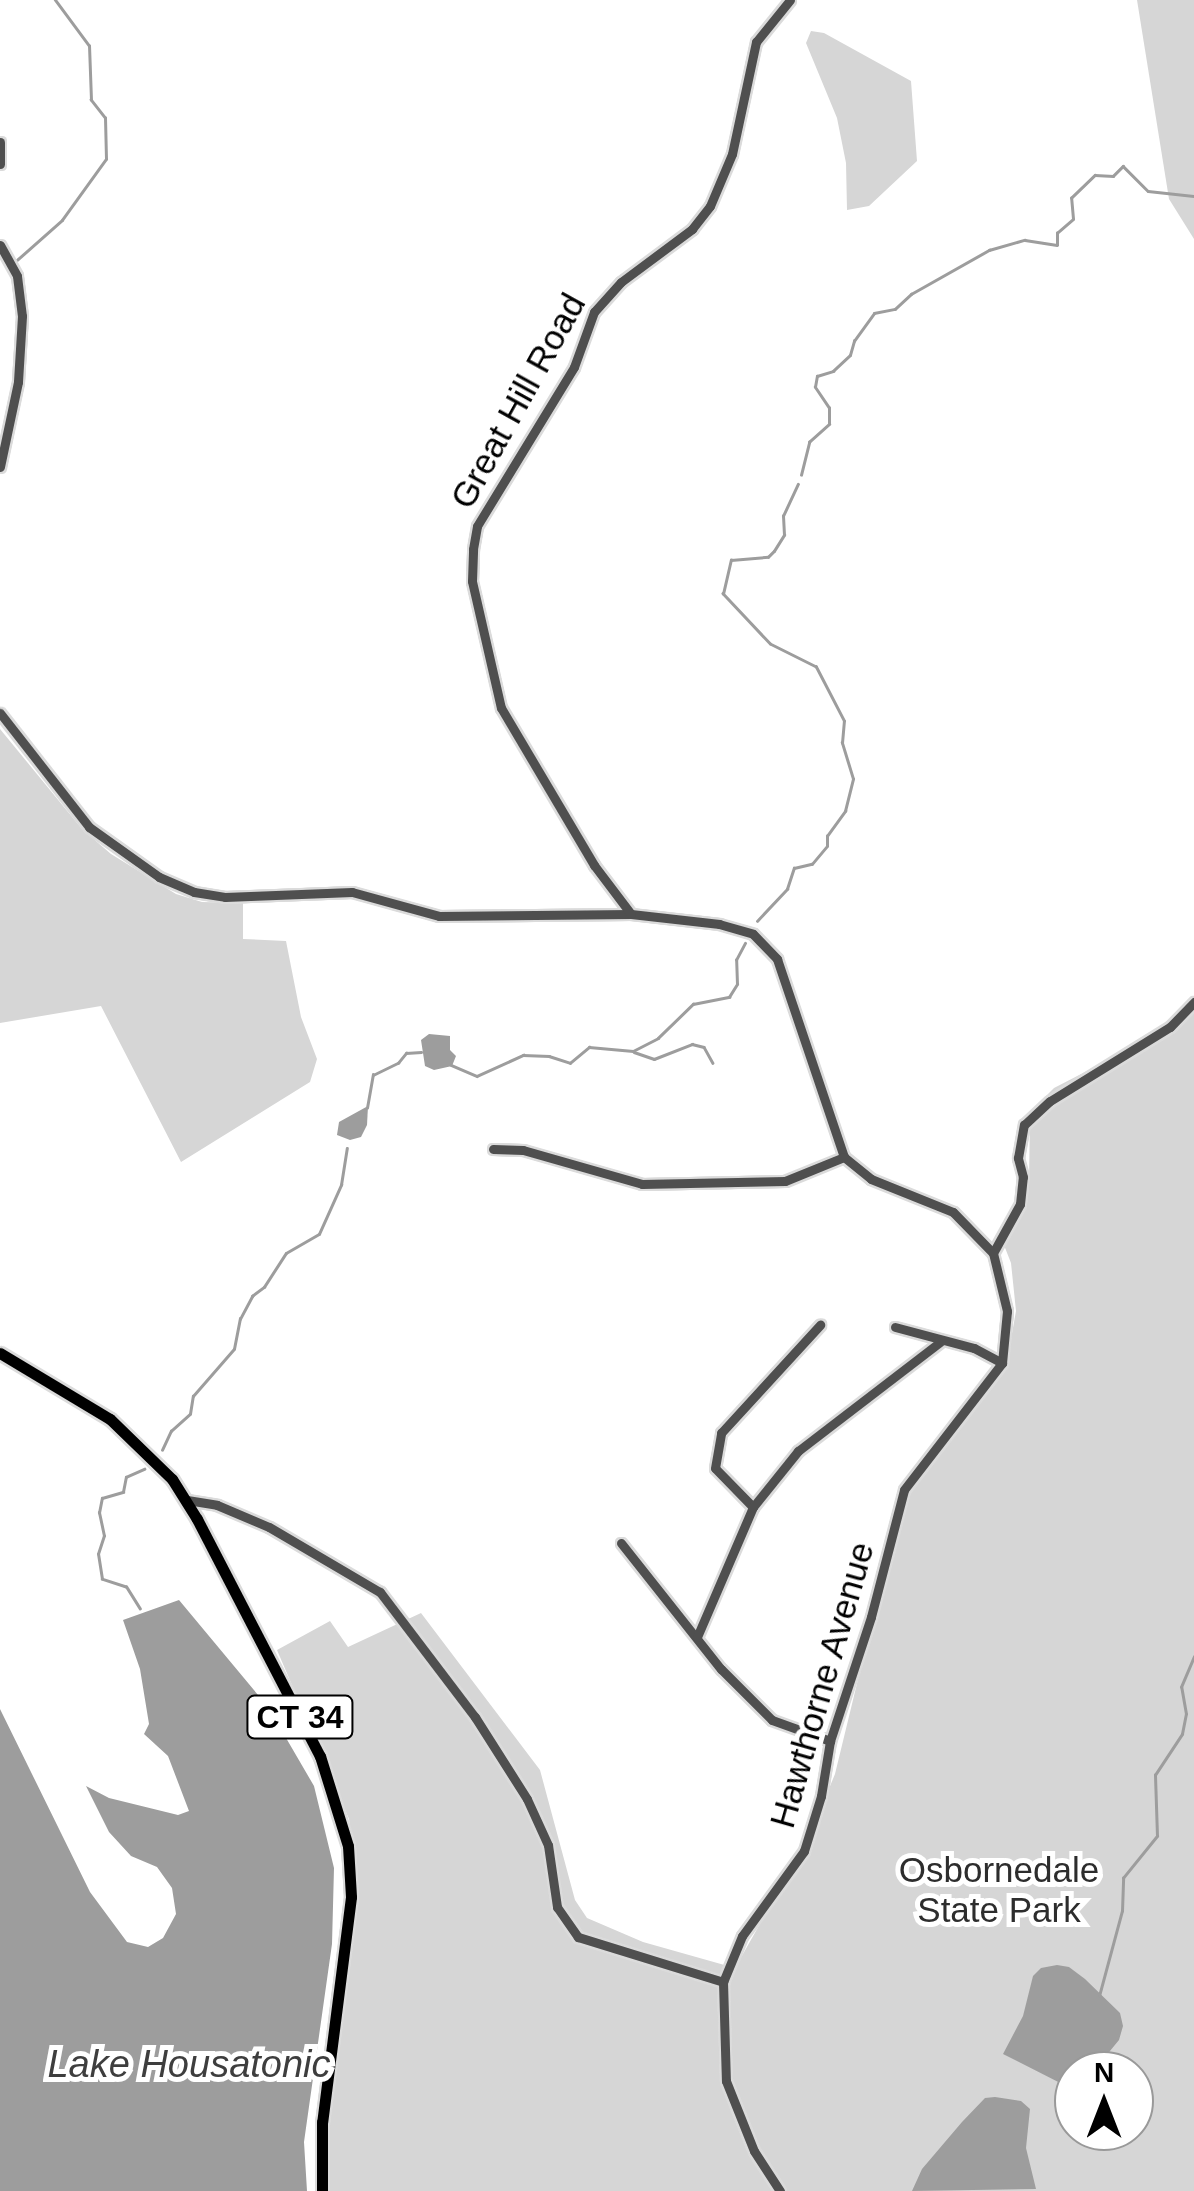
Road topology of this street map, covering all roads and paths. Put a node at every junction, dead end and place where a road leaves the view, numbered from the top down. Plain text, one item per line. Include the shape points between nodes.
1 (790, 0) edge
2 (0, 142) edge
3 (0, 164) edge
4 (0, 245) edge
5 (0, 467) edge
6 (0, 713) edge
7 (631, 914) junction
8 (1194, 1002) edge
9 (493, 1149) dead end
10 (844, 1158) junction
11 (993, 1253) junction
12 (820, 1325) dead end
13 (895, 1327) dead end
14 (940, 1342) junction
15 (0, 1354) edge
16 (1002, 1363) junction
17 (187, 1500) junction
18 (753, 1507) junction
19 (621, 1543) dead end
20 (696, 1637) junction
21 (830, 1741) junction
22 (723, 1982) junction
23 (322, 2191) edge
24 (780, 2191) edge

1 - 7 street, Great Hill Road via 756,42 732,154 710,206 594,312 574,367 477,526 473,548 472,581 501,708 584,850
2 - 3 street
4 - 5 street via 17,276 22,326
6 - 7 street via 100,837 194,892 352,892 452,917
7 - 10 street via 728,926 766,943
8 - 11 street via 1170,1028 1050,1101 1024,1125 1020,1204
9 - 10 street via 523,1150 642,1184 784,1181
10 - 11 street via 870,1179 942,1204
11 - 16 street via 1008,1311
12 - 18 street via 721,1433 715,1468
13 - 14 street
14 - 16 street via 974,1348
14 - 18 street via 798,1451
15 - 17 main road, CT 34 via 124,1430
16 - 21 street, Hawthorne Avenue via 904,1490
17 - 22 street via 268,1527 380,1592 527,1799 548,1845 557,1907 578,1937
17 - 23 main road, CT 34 via 320,1756 348,1846 351,1897 322,2122
18 - 20 street
19 - 20 street
20 - 21 street via 772,1720
21 - 22 street, Hawthorne Avenue via 804,1851 742,1936
22 - 24 street, Hawthorne Avenue via 726,2081 759,2162

